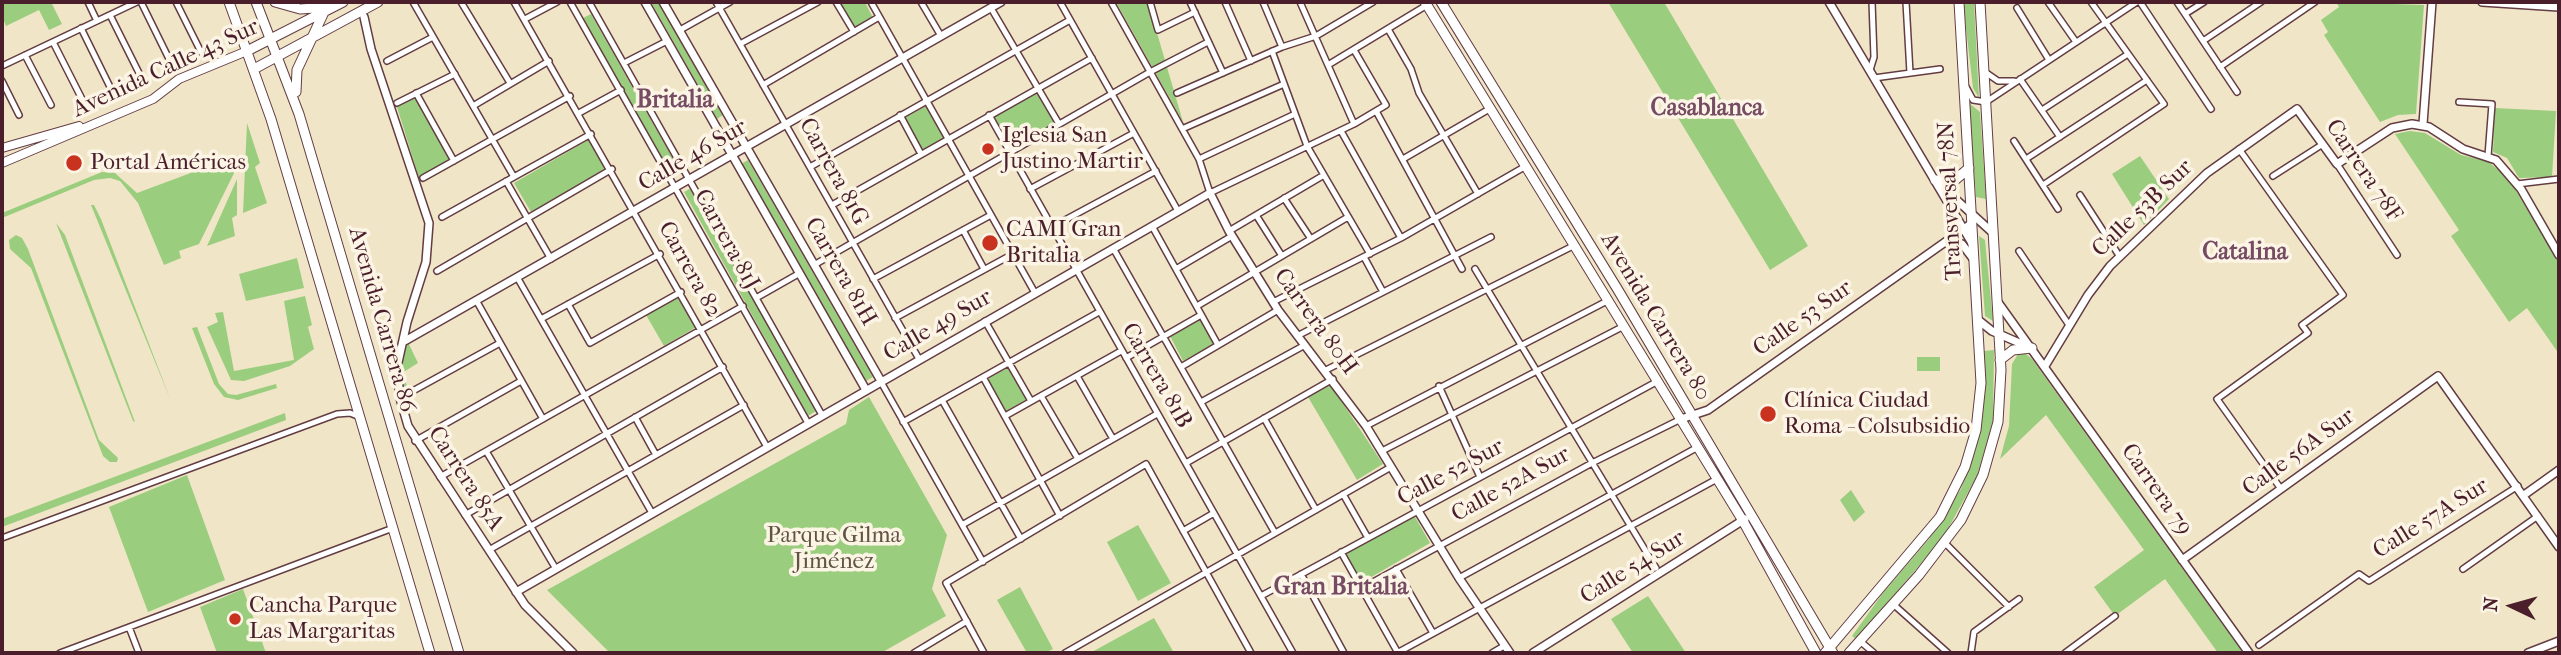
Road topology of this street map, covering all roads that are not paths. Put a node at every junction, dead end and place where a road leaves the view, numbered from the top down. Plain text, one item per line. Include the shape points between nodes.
1 (88, 2) edge
2 (139, 2) edge
3 (176, 2) edge
4 (229, 2) edge
5 (256, 2) edge
6 (275, 2) edge
7 (378, 2) edge
8 (413, 2) edge
9 (461, 2) edge
10 (514, 2) edge
11 (557, 2) edge
12 (570, 2) edge
13 (589, 2) edge
14 (645, 2) edge
15 (663, 2) edge
16 (730, 2) edge
17 (818, 2) edge
18 (836, 2) edge
19 (871, 2) edge
20 (921, 2) edge
21 (1001, 2) edge
22 (1060, 2) edge
23 (1111, 2) edge
24 (1150, 2) edge
25 (1190, 2) edge
26 (1225, 2) edge
27 (1263, 2) edge
28 (1311, 2) edge
29 (1373, 2) edge
30 (1441, 2) edge
31 (1829, 2) edge
32 (1872, 2) edge
33 (1906, 2) edge
34 (1959, 2) edge
35 (1980, 2) edge
36 (2048, 2) edge
37 (2091, 2) edge
38 (2138, 2) edge
39 (2177, 2) edge
40 (2204, 2) edge
41 (2261, 2) edge
42 (2315, 2) edge
43 (2431, 2) edge
44 (2482, 2) edge
45 (340, 3) edge
46 (2516, 3) edge
47 (1301, 4) edge
48 (1426, 4) edge
49 (2549, 4) edge
50 (718, 5) edge
51 (2126, 5) edge
52 (2559, 7) edge
53 (991, 8) junction
54 (2017, 8) dead end
55 (324, 12) junction
56 (1195, 12) junction
57 (2185, 14) junction
58 (110, 15) junction
59 (363, 17) dead end
60 (879, 17) junction
61 (525, 19) junction
62 (1070, 20) junction
63 (97, 21) junction
64 (2105, 23) junction
65 (81, 28) junction
66 (1388, 29) junction
67 (680, 30) junction
68 (854, 32) junction
69 (315, 36) junction
70 (941, 36) junction
71 (1316, 36) junction
72 (433, 37) junction
73 (272, 40) junction
74 (667, 41) junction
75 (2203, 41) junction
76 (53, 42) junction
77 (1208, 42) junction
78 (2076, 42) junction
79 (740, 44) junction
80 (1282, 47) junction
81 (1016, 50) junction
82 (1354, 50) junction
83 (247, 51) junction
84 (1272, 51) junction
85 (202, 54) dead end
86 (2128, 54) junction
87 (25, 55) junction
88 (279, 55) junction
89 (903, 58) junction
90 (1092, 58) junction
91 (2049, 60) junction
92 (387, 61) dead end
93 (549, 61) junction
94 (1251, 61) junction
95 (624, 63) junction
96 (1328, 65) junction
97 (2, 66) edge
98 (2220, 67) junction
99 (174, 69) dead end
100 (254, 69) junction
101 (1940, 69) dead end
102 (1984, 70) junction
103 (1150, 72) junction
104 (1223, 73) junction
105 (1910, 73) junction
106 (455, 74) junction
107 (1872, 74) junction
108 (2020, 79) junction
109 (2147, 80) junction
110 (2, 81) edge
111 (1963, 81) junction
112 (144, 83) dead end
113 (510, 83) junction
114 (1284, 84) junction
115 (763, 85) junction
116 (1038, 88) junction
117 (621, 90) junction
118 (2237, 92) dead end
119 (416, 93) junction
120 (1177, 93) dead end
121 (1112, 94) junction
122 (114, 95) dead end
123 (569, 96) junction
124 (926, 100) junction
125 (1986, 102) junction
126 (2459, 102) dead end
127 (397, 103) dead end
128 (51, 106) dead end
129 (473, 106) junction
130 (86, 107) dead end
131 (1492, 107) junction
132 (2211, 109) dead end
133 (2297, 109) joint
134 (2042, 110) junction
135 (1376, 111) junction
136 (579, 113) junction
137 (299, 114) junction
138 (1295, 114) junction
139 (19, 115) dead end
140 (116, 116) junction
141 (900, 116) junction
142 (989, 116) junction
143 (1514, 119) junction
144 (1059, 124) junction
145 (1354, 124) junction
146 (2423, 124) junction
147 (786, 125) junction
148 (1503, 125) junction
149 (1182, 129) junction
150 (1341, 131) junction
151 (1134, 133) junction
152 (591, 134) junction
153 (1443, 135) junction
154 (2060, 137) junction
155 (493, 139) junction
156 (948, 139) junction
157 (2014, 141) dead end
158 (2323, 144) junction
159 (1307, 146) junction
160 (2, 148) edge
161 (746, 148) junction
162 (2239, 149) junction
163 (1010, 152) junction
164 (921, 154) junction
165 (733, 155) junction
166 (2488, 156) junction
167 (1199, 159) junction
168 (1403, 159) junction
169 (2025, 159) junction
170 (454, 161) junction
171 (2, 163) edge
172 (2337, 164) junction
173 (1527, 165) junction
174 (810, 167) junction
175 (1969, 168) junction
176 (612, 169) junction
177 (1156, 171) junction
178 (1324, 175) junction
179 (969, 176) junction
180 (2273, 176) dead end
181 (514, 177) junction
182 (423, 178) dead end
183 (2559, 179) edge
184 (690, 180) junction
185 (1935, 180) junction
186 (506, 181) junction
187 (2518, 184) junction
188 (2043, 185) junction
189 (676, 187) junction
190 (1030, 189) junction
191 (1210, 193) junction
192 (1478, 194) junction
193 (2080, 195) dead end
194 (1284, 198) junction
195 (832, 205) junction
196 (2059, 209) dead end
197 (636, 211) junction
198 (1178, 211) junction
199 (991, 215) junction
200 (1256, 215) junction
201 (442, 217) dead end
202 (527, 218) junction
203 (1348, 218) junction
204 (1435, 219) junction
205 (1969, 222) junction
206 (1152, 226) junction
207 (1052, 227) junction
208 (963, 230) junction
209 (1230, 233) junction
210 (1583, 233) junction
211 (1993, 233) junction
212 (1491, 237) dead end
213 (1401, 238) junction
214 (1311, 239) junction
215 (853, 243) junction
216 (1589, 243) junction
217 (1944, 243) junction
218 (1572, 246) junction
219 (1113, 248) junction
220 (2018, 251) dead end
221 (660, 254) junction
222 (1013, 254) junction
223 (1454, 255) junction
224 (2559, 255) edge
225 (1282, 256) junction
226 (1367, 256) junction
227 (2397, 256) dead end
228 (2120, 257) junction
229 (551, 258) junction
230 (1974, 260) junction
231 (814, 265) junction
232 (1176, 269) junction
233 (1462, 269) dead end
234 (1475, 269) dead end
235 (984, 270) junction
236 (1076, 270) junction
237 (437, 271) dead end
238 (1254, 272) junction
239 (800, 273) junction
240 (517, 277) junction
241 (873, 279) junction
242 (1488, 291) junction
243 (681, 292) junction
244 (1383, 292) junction
245 (1035, 293) junction
246 (756, 298) junction
247 (475, 300) junction
248 (1609, 300) junction
249 (1997, 300) junction
250 (1273, 302) junction
251 (568, 304) junction
252 (743, 306) junction
253 (1197, 306) junction
254 (1278, 310) junction
255 (1099, 312) junction
256 (1202, 314) junction
257 (895, 318) junction
258 (541, 319) junction
259 (1977, 319) junction
260 (985, 321) junction
261 (2070, 325) junction
262 (1624, 326) junction
263 (702, 329) junction
264 (1999, 334) junction
265 (1164, 336) junction
266 (1297, 336) junction
267 (403, 342) junction
268 (500, 343) junction
269 (1219, 345) junction
270 (1305, 345) junction
271 (1520, 345) junction
272 (2032, 348) junction
273 (1121, 351) junction
274 (1126, 358) junction
275 (919, 359) junction
276 (2000, 360) junction
277 (1009, 362) junction
278 (2045, 366) junction
279 (1181, 367) junction
280 (723, 368) junction
281 (1326, 370) junction
282 (1536, 371) junction
283 (1077, 376) junction
284 (983, 377) junction
285 (1333, 379) junction
286 (521, 381) junction
287 (881, 381) junction
288 (1658, 382) junction
289 (1439, 386) junction
290 (866, 390) junction
291 (585, 396) junction
292 (1041, 396) junction
293 (400, 398) junction
294 (942, 400) junction
295 (1031, 401) junction
296 (1201, 402) junction
297 (744, 405) junction
298 (1157, 414) junction
299 (822, 415) junction
300 (1452, 415) junction
301 (1005, 416) junction
302 (1692, 416) junction
303 (360, 417) junction
304 (635, 417) junction
305 (1264, 418) junction
306 (543, 419) junction
307 (1681, 419) junction
308 (904, 422) junction
309 (808, 423) junction
310 (1366, 426) junction
311 (1571, 428) junction
312 (606, 433) junction
313 (1113, 439) junction
314 (415, 441) junction
315 (1224, 442) junction
316 (767, 447) junction
317 (1698, 447) junction
318 (486, 451) junction
319 (1382, 451) junction
320 (656, 454) junction
321 (1078, 459) junction
322 (1185, 463) junction
323 (1592, 463) junction
324 (1391, 467) junction
325 (2559, 470) edge
326 (628, 471) junction
327 (440, 477) junction
328 (1480, 477) junction
329 (1717, 479) junction
330 (1040, 480) junction
331 (2518, 486) junction
332 (508, 489) junction
333 (2281, 489) junction
334 (1611, 493) junction
335 (1343, 494) junction
336 (2524, 495) junction
337 (1000, 503) junction
338 (1315, 510) junction
339 (1749, 510) junction
340 (1417, 511) junction
341 (652, 513) junction
342 (1214, 513) junction
343 (465, 515) junction
344 (1060, 516) junction
345 (2538, 516) junction
346 (1743, 521) junction
347 (962, 525) junction
348 (530, 526) junction
349 (1630, 526) junction
350 (393, 528) junction
351 (1183, 531) junction
352 (1275, 533) junction
353 (2, 538) edge
354 (1368, 538) junction
355 (1021, 539) junction
356 (1945, 543) junction
357 (1439, 546) junction
358 (2559, 547) edge
359 (489, 550) junction
360 (1342, 552) junction
361 (1238, 555) junction
362 (2182, 560) junction
363 (983, 562) junction
364 (1656, 568) dead end
365 (556, 569) junction
366 (1396, 569) junction
367 (2463, 569) dead end
368 (1207, 573) junction
369 (1301, 574) junction
370 (1459, 578) junction
371 (1362, 588) junction
372 (516, 592) junction
373 (1261, 596) junction
374 (2019, 600) dead end
375 (1894, 604) junction
376 (1478, 607) junction
377 (2009, 607) junction
378 (2115, 616) dead end
379 (967, 621) junction
380 (129, 626) junction
381 (1433, 632) junction
382 (2559, 641) edge
383 (2259, 645) dead end
384 (1504, 646) junction
385 (1858, 647) edge
386 (1829, 652) edge
387 (60, 653) edge
388 (139, 653) edge
389 (430, 653) edge
390 (459, 653) edge
391 (573, 653) edge
392 (914, 653) edge
393 (984, 653) edge
394 (1065, 653) edge
395 (1251, 653) edge
396 (1293, 653) edge
397 (1345, 653) edge
398 (1397, 653) edge
399 (1492, 653) edge
400 (1510, 653) edge
401 (1533, 653) edge
402 (1816, 653) edge
403 (1849, 653) edge
404 (1874, 653) edge
405 (1948, 653) edge
406 (1971, 653) edge
407 (2065, 653) edge
408 (2249, 653) edge
409 (2531, 653) edge

1 - 63 street
2 - 58 street
2 - 99 street
3 - 85 street
4 - 83 main road, Avenida Carrera 86
5 - 73 main road, Avenida Carrera 86
6 - 45 main road via 300,9
7 - 69 main road, Avenida Calle 43 Sur
8 - 72 street
9 - 113 street
10 - 61 street, Carrera 82
11 - 61 street
12 - 117 street, Carrera 81J
13 - 95 street, Carrera 81J
14 - 74 street, Carrera 81H
15 - 67 street, Carrera 81H
16 - 50 street
17 - 79 street
18 - 68 street
19 - 60 street
20 - 70 street
21 - 53 street, Calle 46 Sur
22 - 62 street
23 - 103 street, Carrera 80H
24 - 56 street via 1158,30
25 - 56 street
26 - 94 street
27 - 80 street
28 - 47 street
29 - 71 street
30 - 143 main road, Avenida Carrera 80
31 - 107 street
32 - 107 street
33 - 105 street
34 - 111 main road, Transversal 78N
35 - 102 main road, Transversal 78N
36 - 78 street
37 - 64 street
38 - 51 street
38 - 132 street
39 - 57 street
40 - 57 street
41 - 75 street
42 - 98 street
43 - 146 street
44 - 46 street
45 - 55 main road, Avenida Calle 43 Sur
46 - 49 street
47 - 71 street
48 - 66 street
48 - 131 main road, Avenida Carrera 80
49 - 52 street
50 - 67 street
50 - 79 street, Carrera 81G
51 - 64 street
53 - 70 street, Calle 46 Sur
53 - 81 street
54 - 91 street
55 - 69 main road
55 - 73 main road, Avenida Calle 43 Sur
56 - 77 street
57 - 75 street
58 - 63 street
58 - 112 street
59 - 267 street, Carrera 85A via 429,223 426,262
60 - 68 street
60 - 89 street
61 - 93 street, Carrera 82
62 - 81 street
62 - 90 street
63 - 65 street
64 - 78 street
64 - 86 street
65 - 76 street
65 - 122 street
66 - 82 street
66 - 153 street
67 - 161 street, Carrera 81H
68 - 115 street
69 - 88 main road, Avenida Calle 43 Sur
69 - 137 main road via 296,75
70 - 89 street, Calle 46 Sur
71 - 80 street
71 - 96 street
72 - 92 street
72 - 106 street
73 - 83 main road, Avenida Calle 43 Sur
73 - 88 main road, Avenida Carrera 86
74 - 95 street
74 - 165 street, Carrera 81H
75 - 98 street
76 - 87 street
76 - 130 street
77 - 103 street
77 - 104 street
78 - 91 street
79 - 115 street, Carrera 81G
80 - 84 street
81 - 116 street
81 - 124 street
82 - 96 street
82 - 135 street, Calle 49 Sur via 1386,105
83 - 100 main road, Avenida Carrera 86
83 - 140 main road, Avenida Calle 43 Sur via 179,79 153,99
84 - 94 street
84 - 114 street
86 - 109 street
86 - 134 street
87 - 97 street
87 - 128 street
88 - 100 main road, Avenida Calle 43 Sur
88 - 137 main road, Avenida Carrera 86
89 - 124 street
89 - 147 street, Calle 46 Sur
90 - 116 street
90 - 121 street
91 - 108 street
93 - 113 street
93 - 123 street, Carrera 82
94 - 104 street
95 - 184 street, Carrera 81J
96 - 145 street
98 - 118 street
100 - 303 main road, Avenida Carrera 86
101 - 105 street
102 - 108 street via 1998,81
102 - 125 main road, Transversal 78N
103 - 121 street
103 - 149 street, Carrera 80H
104 - 120 street
105 - 107 street
106 - 119 street
106 - 129 street
107 - 185 street
108 - 125 street
108 - 134 street
109 - 154 street
109 - 188 street via 2164,104
110 - 139 street
111 - 125 street via 1973,100
111 - 175 main road, Transversal 78N
113 - 129 street
114 - 138 street
114 - 149 street
115 - 147 street, Carrera 81G
116 - 142 street
116 - 144 street
117 - 136 street
117 - 189 street, Carrera 81J
119 - 127 street
119 - 170 street
121 - 144 street
121 - 151 street
123 - 136 street, Carrera 82
123 - 155 street
124 - 141 street
124 - 156 street
125 - 211 main road, Transversal 78N
126 - 166 street via 2492,104
129 - 155 street
131 - 148 main road, Avenida Carrera 80
131 - 153 street
133 - 158 street, Carrera 78F
133 - 162 street, Calle 53B Sur
134 - 154 street
135 - 145 street, Calle 49 Sur
135 - 168 street
136 - 152 street, Carrera 82
137 - 390 main road, Avenida Carrera 86
138 - 159 street
138 - 167 street
140 - 160 main road
140 - 171 main road, Avenida Calle 43 Sur
141 - 164 street
141 - 174 street
142 - 156 street
142 - 163 street, Carrera 81B
143 - 148 main road
143 - 210 main road, Avenida Carrera 80
144 - 163 street
145 - 150 street, Calle 49 Sur
146 - 166 street via 2463,149
146 - 172 street via 2392,128
147 - 161 street, Calle 46 Sur
147 - 174 street, Carrera 81G
148 - 173 main road, Avenida Carrera 80
149 - 167 street, Carrera 80H
150 - 159 street, Calle 49 Sur
150 - 213 street
151 - 177 street
151 - 190 street
152 - 176 street, Carrera 82
152 - 181 street
153 - 168 street
153 - 192 street
154 - 169 street
155 - 170 street
155 - 181 street
156 - 164 street
156 - 179 street
157 - 169 street
158 - 172 street, Carrera 78F
158 - 180 street
159 - 178 street
159 - 191 street, Calle 49 Sur
161 - 165 street, Calle 46 Sur
161 - 231 street, Carrera 81H
162 - 228 street, Calle 53B Sur via 2196,183
162 - 333 street via 2343,295 2302,325 2308,333 2217,399
163 - 179 street
163 - 190 street, Carrera 81B
164 - 195 street
165 - 184 street, Calle 46 Sur
165 - 239 street, Carrera 81H
166 - 187 street via 2502,164
167 - 191 street, Carrera 80H
168 - 204 street
169 - 188 street
170 - 182 street
172 - 227 street, Carrera 78F
173 - 192 street
173 - 218 main road, Avenida Carrera 80
174 - 195 street, Carrera 81G
175 - 185 main road via 1955,180
175 - 205 main road, Transversal 78N
176 - 197 street, Carrera 82
176 - 202 street
177 - 198 street
177 - 207 street
178 - 194 street
178 - 203 street
179 - 199 street
179 - 215 street
181 - 186 street
183 - 187 street
184 - 189 street, Calle 46 Sur
184 - 246 street, Carrera 81J
185 - 205 street
185 - 205 street
186 - 201 street
186 - 202 street
187 - 224 street
188 - 196 street
189 - 197 street, Calle 46 Sur
189 - 252 street, Carrera 81J
190 - 207 street, Carrera 81B
191 - 198 street, Calle 49 Sur
191 - 209 street, Carrera 80H
192 - 204 street
193 - 228 street
194 - 200 street
194 - 214 street
195 - 215 street, Carrera 81G
197 - 221 street, Carrera 82
197 - 229 street, Calle 46 Sur
198 - 206 street, Calle 49 Sur
199 - 208 street
199 - 222 street
200 - 209 street
200 - 225 street
202 - 229 street
202 - 237 street
203 - 214 street
203 - 226 street
204 - 213 street
204 - 223 street
205 - 211 street
205 - 217 street, Calle 53 Sur
205 - 230 main road, Transversal 78N
206 - 219 street, Calle 49 Sur
206 - 232 street
207 - 236 street, Carrera 81B
208 - 235 street
208 - 241 street
209 - 232 street
209 - 238 street, Carrera 80H
210 - 216 main road, Avenida Carrera 80
210 - 218 main road
211 - 249 main road, Transversal 78N
212 - 223 street
213 - 226 street
214 - 225 street
215 - 231 street
215 - 241 street, Carrera 81G
216 - 218 main road
216 - 302 main road, Avenida Carrera 80
217 - 230 street via 1959,243
217 - 302 street, Calle 53 Sur via 1708,410
218 - 242 street
218 - 248 main road, Avenida Carrera 80
219 - 236 street, Calle 49 Sur
219 - 265 street
220 - 261 street
221 - 243 street, Carrera 82
221 - 251 street
222 - 235 street
222 - 245 street
223 - 233 street
223 - 244 street
225 - 238 street
226 - 244 street
226 - 250 street
228 - 261 street, Calle 53B Sur
229 - 240 street, Calle 46 Sur
230 - 259 main road, Transversal 78N
231 - 287 street, Carrera 81H
232 - 253 street
234 - 242 street
235 - 257 street
236 - 245 street, Calle 49 Sur
236 - 255 street, Carrera 81B
238 - 250 street, Carrera 80H
238 - 253 street
239 - 246 street
239 - 290 street, Carrera 81H
240 - 247 street, Calle 46 Sur
240 - 258 street
241 - 257 street, Carrera 81G
242 - 271 street
242 - 281 street
243 - 251 street via 590,343
243 - 263 street, Carrera 82
244 - 266 street
245 - 260 street, Calle 49 Sur
246 - 299 street, Carrera 81J
247 - 267 street, Calle 46 Sur
247 - 268 street
248 - 262 main road, Avenida Carrera 80
248 - 271 street
249 - 264 main road, Transversal 78N
249 - 272 street, Carrera 79
250 - 254 street, Carrera 80H
251 - 258 street
252 - 263 street
252 - 309 street, Carrera 81J
253 - 256 street
254 - 266 street, Carrera 80H
254 - 269 street
255 - 273 street, Carrera 81B
255 - 277 street
256 - 265 street
256 - 269 street
257 - 275 street, Carrera 81G
258 - 291 street
259 - 264 street
259 - 386 main road, Transversal 78N via 1979,411 1957,486 1925,538
260 - 275 street, Calle 49 Sur
260 - 277 street
261 - 278 street, Calle 53B Sur
262 - 282 street
262 - 288 main road, Avenida Carrera 80
263 - 280 street, Carrera 82
263 - 291 street
264 - 272 street
264 - 276 main road, Transversal 78N
265 - 274 street
265 - 279 street
266 - 270 street, Carrera 80H
267 - 293 street, Carrera 85A via 397,367
268 - 286 street
268 - 293 street
269 - 279 street
270 - 281 street, Carrera 80H
270 - 296 street
271 - 282 street
271 - 289 street
272 - 276 main road via 2013,350
272 - 278 street, Carrera 79
273 - 274 street, Carrera 81B
273 - 283 street
274 - 298 street, Carrera 81B
275 - 287 street, Calle 49 Sur
276 - 356 main road, Transversal 78N via 2000,406 1992,447 1975,495
277 - 284 street
277 - 295 street
278 - 362 street, Carrera 79
279 - 296 street
280 - 297 street, Carrera 82
280 - 304 street
281 - 285 street, Carrera 80H
282 - 300 street
282 - 311 street
283 - 292 street
283 - 313 street
284 - 294 street
284 - 301 street
285 - 305 street
285 - 310 street, Carrera 80H
286 - 306 street
286 - 314 street
287 - 290 street, Calle 49 Sur
287 - 308 street, Carrera 81H
288 - 307 main road, Avenida Carrera 80
288 - 311 street, Calle 52 Sur
289 - 300 street
289 - 310 street
290 - 299 street, Calle 49 Sur
291 - 306 street
291 - 312 street
292 - 295 street
292 - 321 street
293 - 314 street, Carrera 85A
294 - 308 street
294 - 337 street
295 - 301 street
296 - 315 street
297 - 316 street, Carrera 82
297 - 320 street
298 - 313 street
298 - 322 street, Carrera 81B
299 - 309 street, Calle 49 Sur
300 - 319 street
300 - 328 street
301 - 330 street
302 - 307 street, Calle 53 Sur
302 - 339 main road, Avenida Carrera 80
303 - 350 main road, Avenida Carrera 86
303 - 353 street via 337,414
304 - 312 street
304 - 320 street
305 - 315 street
305 - 338 street
306 - 318 street
307 - 317 main road, Avenida Carrera 80
307 - 323 street, Calle 52A Sur
308 - 347 street, Carrera 81H
309 - 316 street, Calle 49 Sur
310 - 319 street, Carrera 80H
311 - 323 street
311 - 328 street, Calle 52 Sur
312 - 326 street
312 - 332 street
313 - 321 street
314 - 327 street, Carrera 85A
315 - 322 street
315 - 352 street
316 - 341 street, Calle 49 Sur
317 - 329 main road, Avenida Carrera 80
317 - 334 street
318 - 327 street
318 - 332 street
319 - 324 street, Carrera 80H
320 - 326 street
321 - 330 street
322 - 342 street, Carrera 81B
323 - 334 street
323 - 357 street, Calle 52A Sur
324 - 335 street
324 - 340 street, Carrera 80H
325 - 336 street, Calle 57A Sur
326 - 341 street
326 - 348 street
327 - 343 street, Carrera 85A
328 - 340 street, Calle 52 Sur
329 - 346 main road, Avenida Carrera 80
329 - 349 street
330 - 337 street
330 - 344 street
331 - 333 street, Calle 56A Sur via 2438,376
331 - 336 street
331 - 383 street, Calle 57A Sur via 2369,581 2361,576
332 - 343 street
332 - 348 street
333 - 362 street, Calle 56A Sur
334 - 349 street
334 - 370 street
335 - 338 street
335 - 354 street
336 - 345 street
337 - 347 street
337 - 355 street
338 - 352 street
339 - 346 street, Calle 54 Sur
339 - 386 main road, Avenida Carrera 80
340 - 354 street, Calle 52 Sur
340 - 357 street, Carrera 80H
341 - 365 street, Calle 49 Sur
342 - 351 street
342 - 361 street, Carrera 81B
343 - 359 street, Carrera 85A
344 - 351 street via 1146,464
344 - 355 street
345 - 358 street
345 - 367 street
346 - 401 street, Calle 54 Sur
346 - 402 main road, Avenida Carrera 80
347 - 363 street, Carrera 81H
348 - 359 street
348 - 365 street
349 - 364 street
349 - 376 street
350 - 380 street
350 - 389 main road, Avenida Carrera 86
351 - 368 street
352 - 361 street
354 - 360 street, Calle 52 Sur
355 - 363 street
356 - 375 main road, Transversal 78N
356 - 377 street
357 - 366 street, Calle 52A Sur
357 - 370 street, Carrera 80H
359 - 372 street, Carrera 85A
360 - 369 street, Calle 52 Sur
360 - 371 street
361 - 368 street
361 - 373 street, Carrera 81B
362 - 408 street, Carrera 79
363 - 379 street via 946,583
365 - 372 street, Calle 49 Sur
366 - 371 street, Calle 52A Sur
366 - 381 street
368 - 394 street
368 - 395 street
369 - 373 street, Calle 52 Sur
369 - 397 street
370 - 376 street, Carrera 80H
371 - 398 street
372 - 391 street, Carrera 85A
373 - 396 street, Carrera 81B
374 - 377 street
375 - 385 main road, Transversal 78N
375 - 405 street
376 - 381 street
376 - 384 street, Carrera 80H
377 - 406 street via 1974,632
378 - 407 street
379 - 392 street
379 - 393 street
380 - 387 street
380 - 388 street
381 - 398 street
382 - 409 street
384 - 399 street
384 - 400 street, Carrera 80H
385 - 403 main road, Transversal 78N
385 - 404 street

